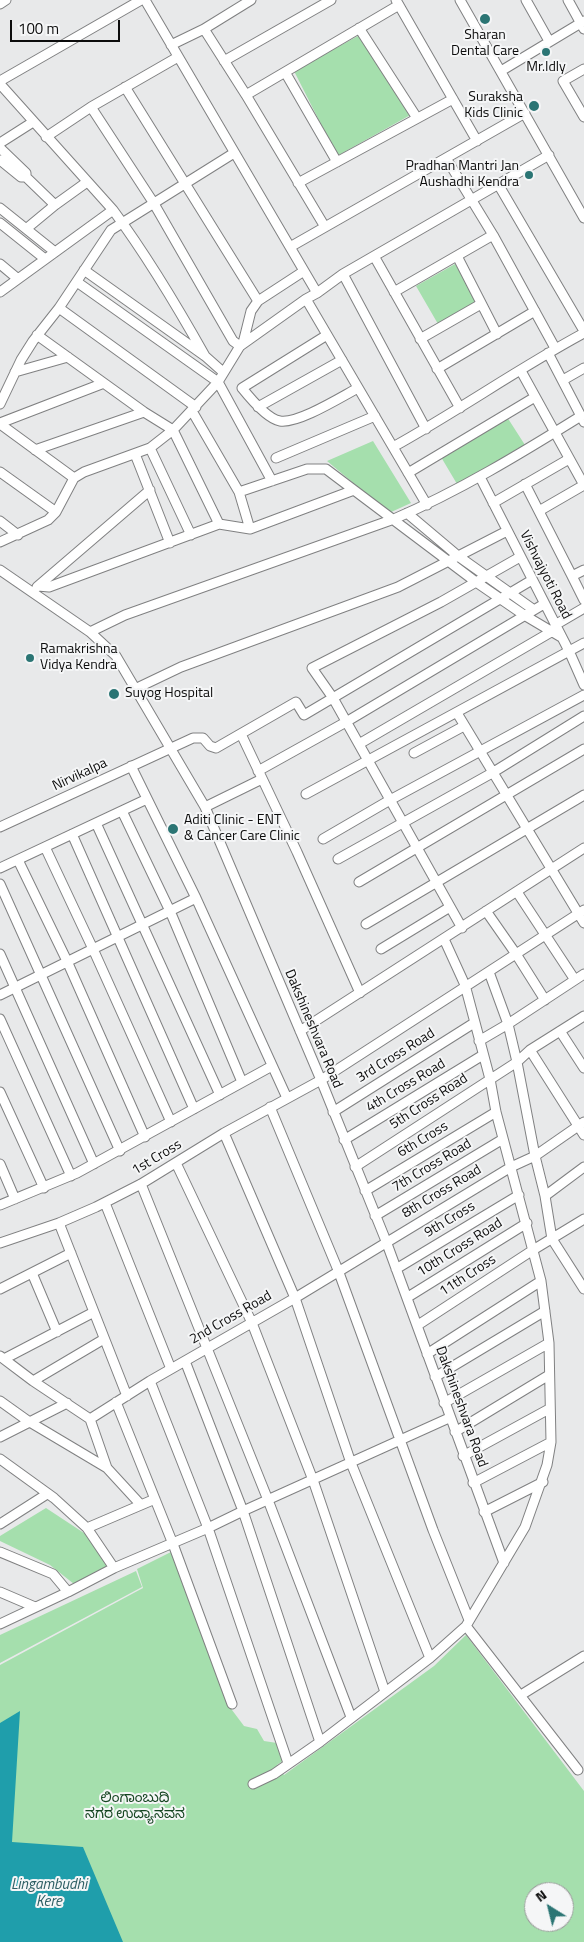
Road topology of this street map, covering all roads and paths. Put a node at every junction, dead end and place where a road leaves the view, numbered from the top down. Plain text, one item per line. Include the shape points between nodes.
1 (6, 0) edge
2 (141, 0) edge
3 (145, 0) edge
4 (251, 0) edge
5 (331, 0) edge
6 (460, 0) edge
7 (526, 0) edge
8 (568, 0) edge
9 (397, 3) edge
10 (0, 4) edge
11 (583, 24) edge
12 (359, 28) junction
13 (204, 29) junction
14 (549, 41) junction
15 (171, 45) junction
16 (178, 58) junction
17 (224, 61) junction
18 (584, 68) edge
19 (501, 71) junction
20 (285, 72) junction
21 (0, 83) edge
22 (125, 87) junction
23 (246, 95) junction
24 (453, 99) junction
25 (91, 107) junction
26 (525, 113) junction
27 (584, 117) edge
28 (416, 118) junction
29 (33, 122) junction
30 (46, 137) junction
31 (477, 141) junction
32 (0, 142) edge
33 (0, 148) edge
34 (234, 153) junction
35 (549, 155) junction
36 (446, 158) junction
37 (0, 160) edge
38 (337, 162) junction
39 (26, 177) junction
40 (87, 182) junction
41 (184, 182) junction
42 (298, 183) junction
43 (498, 184) junction
44 (472, 200) junction
45 (153, 202) junction
46 (55, 205) junction
47 (0, 208) edge
48 (113, 210) junction
49 (584, 218) edge
50 (122, 222) junction
51 (0, 223) edge
52 (325, 227) junction
53 (26, 229) junction
54 (493, 235) junction
55 (290, 247) junction
56 (55, 252) junction
57 (374, 256) junction
58 (457, 256) junction
59 (45, 259) junction
60 (0, 264) edge
61 (84, 270) junction
62 (304, 271) junction
63 (343, 274) junction
64 (18, 279) junction
65 (77, 282) junction
66 (0, 292) edge
67 (394, 292) junction
68 (317, 293) junction
69 (306, 299) junction
70 (258, 301) junction
71 (481, 304) junction
72 (59, 308) junction
73 (535, 311) junction
74 (584, 332) edge
75 (327, 334) junction
76 (497, 334) junction
77 (38, 335) junction
78 (420, 338) junction
79 (242, 344) junction
80 (551, 351) junction
81 (205, 356) junction
82 (68, 357) junction
83 (342, 360) junction
84 (584, 368) edge
85 (437, 370) junction
86 (521, 370) junction
87 (15, 372) junction
88 (223, 372) junction
89 (563, 380) junction
90 (218, 382) junction
91 (104, 383) junction
92 (358, 388) junction
93 (535, 397) junction
94 (0, 404) edge
95 (258, 407) junction
96 (460, 408) junction
97 (194, 409) junction
98 (144, 412) junction
99 (375, 416) junction
100 (582, 419) edge
101 (0, 424) edge
102 (426, 429) junction
103 (173, 430) junction
104 (554, 433) junction
105 (393, 447) junction
106 (150, 448) junction
107 (35, 450) junction
108 (135, 454) junction
109 (276, 458) dead end
110 (570, 459) junction
111 (0, 472) edge
112 (408, 473) junction
113 (480, 477) junction
114 (74, 478) junction
115 (272, 481) junction
116 (525, 484) junction
117 (584, 485) edge
118 (150, 490) junction
119 (354, 490) junction
120 (239, 492) junction
121 (493, 503) junction
122 (427, 505) junction
123 (539, 511) junction
124 (56, 512) junction
125 (407, 513) junction
126 (394, 519) junction
127 (0, 520) edge
128 (219, 524) junction
129 (250, 529) junction
130 (507, 531) junction
131 (18, 535) junction
132 (191, 535) junction
133 (0, 542) edge
134 (170, 543) junction
135 (458, 556) junction
136 (520, 557) junction
137 (448, 562) junction
138 (0, 570) edge
139 (584, 570) edge
140 (485, 576) junction
141 (572, 576) junction
142 (532, 580) junction
143 (476, 582) junction
144 (35, 589) junction
145 (509, 594) junction
146 (500, 598) junction
147 (584, 600) edge
148 (544, 604) junction
149 (584, 608) edge
150 (534, 610) junction
151 (524, 615) junction
152 (553, 629) junction
153 (90, 632) junction
154 (584, 643) edge
155 (570, 651) junction
156 (584, 685) edge
157 (136, 688) junction
158 (584, 695) edge
159 (333, 698) junction
160 (457, 713) junction
161 (584, 716) edge
162 (346, 722) junction
163 (464, 726) junction
164 (241, 734) junction
165 (359, 744) junction
166 (171, 747) junction
167 (584, 749) edge
168 (480, 752) junction
169 (414, 753) dead end
170 (368, 760) junction
171 (132, 766) junction
172 (492, 772) junction
173 (260, 775) junction
174 (306, 794) dead end
175 (505, 794) junction
176 (584, 795) edge
177 (147, 799) junction
178 (390, 800) junction
179 (205, 808) junction
180 (122, 811) junction
181 (96, 823) junction
182 (403, 824) junction
183 (0, 827) edge
184 (527, 830) junction
185 (72, 834) junction
186 (323, 839) dead end
187 (45, 847) junction
188 (417, 847) junction
189 (584, 848) edge
190 (338, 859) dead end
191 (18, 860) junction
192 (0, 868) edge
193 (550, 870) junction
194 (359, 882) dead end
195 (437, 883) junction
196 (0, 884) edge
197 (517, 892) junction
198 (196, 898) junction
199 (450, 907) junction
200 (170, 911) junction
201 (486, 912) junction
202 (581, 912) edge
203 (584, 923) edge
204 (366, 924) dead end
205 (142, 925) junction
206 (462, 928) junction
207 (545, 935) junction
208 (117, 937) junction
209 (444, 939) junction
210 (94, 949) junction
211 (381, 949) dead end
212 (0, 954) edge
213 (516, 954) junction
214 (67, 962) junction
215 (489, 972) junction
216 (40, 974) junction
217 (584, 974) edge
218 (575, 980) junction
219 (465, 985) junction
220 (15, 987) junction
221 (360, 993) junction
222 (0, 995) edge
223 (544, 1000) junction
224 (584, 1016) edge
225 (0, 1019) edge
226 (474, 1024) junction
227 (508, 1024) junction
228 (300, 1031) junction
229 (560, 1031) junction
230 (479, 1041) junction
231 (530, 1050) junction
232 (483, 1055) junction
233 (517, 1062) junction
234 (272, 1066) junction
235 (584, 1068) edge
236 (490, 1079) junction
237 (320, 1080) junction
238 (242, 1082) junction
239 (0, 1092) edge
240 (220, 1095) junction
241 (287, 1098) junction
242 (270, 1108) junction
243 (194, 1109) junction
244 (333, 1112) junction
245 (496, 1112) junction
246 (171, 1122) junction
247 (581, 1124) edge
248 (224, 1133) junction
249 (584, 1135) edge
250 (145, 1137) junction
251 (503, 1139) junction
252 (344, 1140) junction
253 (120, 1151) junction
254 (535, 1156) junction
255 (176, 1163) junction
256 (0, 1164) edge
257 (94, 1164) junction
258 (355, 1166) junction
259 (511, 1167) junction
260 (584, 1167) edge
261 (71, 1176) junction
262 (141, 1184) junction
263 (44, 1188) junction
264 (365, 1190) junction
265 (519, 1195) junction
266 (545, 1196) junction
267 (15, 1199) junction
268 (105, 1203) junction
269 (0, 1204) edge
270 (375, 1216) junction
271 (584, 1219) edge
272 (59, 1223) junction
273 (527, 1223) junction
274 (552, 1239) junction
275 (386, 1241) junction
276 (0, 1243) edge
277 (533, 1250) junction
278 (71, 1253) junction
279 (396, 1269) junction
280 (338, 1270) junction
281 (584, 1271) edge
282 (32, 1272) junction
283 (576, 1276) junction
284 (542, 1281) junction
285 (0, 1289) edge
286 (584, 1289) edge
287 (408, 1297) junction
288 (294, 1298) junction
289 (545, 1311) junction
290 (94, 1312) junction
291 (252, 1322) junction
292 (418, 1325) junction
293 (57, 1332) junction
294 (104, 1339) junction
295 (549, 1343) junction
296 (207, 1348) junction
297 (427, 1354) junction
298 (2, 1358) edge
299 (185, 1361) junction
300 (171, 1369) junction
301 (549, 1375) junction
302 (435, 1377) junction
303 (33, 1381) junction
304 (150, 1381) junction
305 (127, 1396) junction
306 (0, 1401) edge
307 (67, 1402) junction
308 (116, 1402) junction
309 (444, 1403) junction
310 (549, 1409) junction
311 (449, 1418) junction
312 (90, 1419) junction
313 (28, 1422) junction
314 (455, 1432) junction
315 (0, 1437) edge
316 (401, 1441) junction
317 (551, 1442) junction
318 (463, 1456) junction
319 (0, 1459) edge
320 (352, 1463) junction
321 (107, 1468) junction
322 (313, 1480) junction
323 (542, 1482) junction
324 (473, 1483) junction
325 (48, 1494) junction
326 (155, 1499) junction
327 (268, 1500) junction
328 (141, 1505) junction
329 (242, 1511) junction
330 (484, 1512) junction
331 (0, 1524) edge
332 (87, 1528) junction
333 (208, 1528) junction
334 (173, 1544) junction
335 (0, 1552) edge
336 (504, 1564) junction
337 (114, 1568) junction
338 (0, 1592) edge
339 (68, 1592) junction
340 (35, 1607) junction
341 (468, 1623) junction
342 (0, 1624) edge
343 (584, 1656) edge
344 (430, 1658) junction
345 (385, 1692) junction
346 (521, 1695) junction
347 (232, 1704) dead end
348 (351, 1717) junction
349 (320, 1742) junction
350 (282, 1767) junction
351 (578, 1770) dead end
352 (253, 1784) dead end

1 - 10 street
2 - 21 street
3 - 15 street
4 - 13 street
5 - 17 street
6 - 19 street
7 - 14 street
8 - 11 street
9 - 12 street
9 - 24 street
11 - 14 street
12 - 20 street
12 - 28 street
13 - 15 street
13 - 17 street
14 - 19 street
15 - 16 street
16 - 22 street
16 - 34 street
17 - 23 street
18 - 27 street via 563,81
19 - 26 street
20 - 23 street
20 - 38 street
21 - 29 street
22 - 25 street
22 - 41 street
23 - 42 street
24 - 28 street
24 - 31 street
25 - 30 street
25 - 45 street
26 - 31 street
26 - 35 street
28 - 38 street
29 - 30 street
29 - 32 street
30 - 40 street
31 - 36 street
33 - 39 street via 26,173
34 - 41 street
34 - 55 street
35 - 43 street
35 - 49 street
36 - 44 street
36 - 52 street
37 - 39 street via 21,178
38 - 42 street
39 - 46 street
40 - 46 street
40 - 48 street
41 - 45 street
41 - 70 street
42 - 52 street
43 - 44 street
43 - 74 street
44 - 54 street
44 - 57 street
45 - 50 street
45 - 79 street via 233,341
46 - 53 street
47 - 53 street
48 - 50 street
48 - 56 street
50 - 61 street via 111,230
50 - 81 street
51 - 59 street
52 - 55 street
53 - 56 street
54 - 58 street
54 - 73 street
55 - 62 street
56 - 59 street
57 - 63 street
57 - 67 street
58 - 67 street
58 - 71 street
59 - 64 street
60 - 64 street
61 - 65 street
61 - 81 street
62 - 68 street
62 - 70 street
63 - 68 street
63 - 102 street
64 - 66 street
65 - 72 street
65 - 90 street
67 - 78 street
68 - 69 street
69 - 75 street
69 - 79 street
70 - 79 street via 251,311
71 - 76 street
71 - 78 street
72 - 77 street
72 - 97 street
73 - 76 street
73 - 80 street
74 - 80 street
75 - 83 street
75 - 95 street via 242,388
76 - 85 street
77 - 82 street
77 - 87 street
78 - 85 street
79 - 88 street
80 - 86 street
80 - 89 street
81 - 88 street
82 - 87 street
82 - 91 street
83 - 92 street
83 - 95 street
84 - 89 street
85 - 96 street
86 - 93 street
86 - 96 street
87 - 94 street
88 - 90 street
89 - 100 street
90 - 97 street
90 - 115 street
91 - 98 street
91 - 101 street
92 - 95 street via 294,420 278,421
92 - 99 street
93 - 104 street
93 - 112 street
96 - 102 street
97 - 103 street
97 - 120 street
98 - 103 street
98 - 107 street
99 - 105 street
99 - 109 street
100 - 104 street
101 - 107 street
102 - 105 street
103 - 106 street
103 - 128 street
104 - 110 street
104 - 113 street
105 - 112 street
106 - 108 street
106 - 132 street
107 - 114 street
108 - 114 street
108 - 118 street
110 - 116 street
110 - 117 street
111 - 124 street
112 - 122 street
113 - 121 street, Vishvajyoti Road
113 - 122 street
114 - 124 street
115 - 119 street via 307,469 326,469
115 - 120 street
116 - 121 street
116 - 123 street
117 - 123 street
118 - 134 street
118 - 144 street
119 - 126 street
119 - 129 street
120 - 129 street
121 - 130 street, Vishvajyoti Road
122 - 125 street
123 - 141 street
124 - 131 street via 48,520
125 - 126 street
125 - 135 street
126 - 137 street
126 - 153 street via 125,615
127 - 131 street
128 - 129 street
128 - 132 street
130 - 135 street
130 - 136 street, Vishvajyoti Road
131 - 133 street
132 - 134 street
134 - 144 street via 49,588
135 - 137 street
135 - 140 street
136 - 140 street
136 - 142 street, Vishvajyoti Road
137 - 143 street
137 - 157 street via 398,587 181,667
138 - 144 street, Dakshineshvara Road
139 - 141 street
140 - 143 street
140 - 145 street
141 - 147 street
142 - 145 street
142 - 148 street, Vishvajyoti Road
143 - 146 street
143 - 159 street via 312,668
144 - 153 street, Dakshineshvara Road via 41,597
145 - 146 street
145 - 150 street
146 - 151 street
146 - 159 street
148 - 150 street
148 - 152 street, Vishvajyoti Road
149 - 152 street
150 - 151 street
151 - 152 street
151 - 162 street
152 - 155 street, Vishvajyoti Road
152 - 165 street
153 - 157 street, Dakshineshvara Road via 116,656
154 - 155 street
155 - 156 street, Vishvajyoti Road
155 - 160 street
157 - 166 street, Dakshineshvara Road
158 - 168 street
159 - 162 street
159 - 164 street via 304,715 296,702
160 - 163 street
160 - 170 street
161 - 172 street
162 - 165 street
162 - 173 street
163 - 168 street
163 - 169 street
164 - 166 street, Nirvikalpa via 216,748 199,736
164 - 173 street
165 - 170 street
166 - 171 street, Nirvikalpa
166 - 179 street, Dakshineshvara Road
167 - 175 street
168 - 172 street
168 - 178 street
170 - 174 street
170 - 178 street
171 - 177 street
171 - 183 street, Nirvikalpa
172 - 175 street
172 - 182 street
173 - 179 street
173 - 221 street
175 - 184 street
175 - 188 street
176 - 184 street
177 - 180 street
177 - 198 street
178 - 182 street
178 - 186 street
179 - 228 street, Dakshineshvara Road
180 - 181 street
180 - 200 street
181 - 185 street
181 - 205 street
182 - 188 street
182 - 190 street
184 - 193 street
184 - 195 street
185 - 187 street
185 - 208 street
187 - 191 street
187 - 210 street
188 - 194 street
188 - 195 street
189 - 193 street
191 - 192 street
191 - 214 street
193 - 197 street
193 - 202 street
195 - 199 street
195 - 204 street
196 - 216 street
197 - 201 street
197 - 207 street
198 - 200 street
198 - 234 street
199 - 206 street
199 - 211 street
200 - 205 street
200 - 238 street
201 - 206 street
201 - 213 street
202 - 203 street
202 - 207 street, 1st Cross
205 - 208 street
205 - 240 street
206 - 209 street
207 - 213 street, 1st Cross
207 - 218 street
208 - 210 street
208 - 243 street
209 - 219 street
209 - 221 street
210 - 214 street
210 - 246 street
212 - 220 street
213 - 215 street, 1st Cross
213 - 223 street
214 - 216 street
214 - 250 street
215 - 219 street, 1st Cross
215 - 227 street
216 - 220 street
216 - 253 street
217 - 218 street
218 - 223 street
219 - 226 street
219 - 237 street, 1st Cross
220 - 222 street
220 - 257 street
221 - 228 street
223 - 227 street
224 - 229 street, 5th Cross Road
225 - 261 street
226 - 230 street
226 - 244 street, 3rd Cross Road
227 - 230 street
227 - 233 street
228 - 237 street, Dakshineshvara Road
229 - 231 street, 5th Cross Road
229 - 235 street
230 - 232 street
231 - 233 street, 5th Cross Road
231 - 247 street
232 - 236 street
232 - 252 street, 4th Cross Road
233 - 236 street, 5th Cross Road
233 - 254 street
234 - 238 street
234 - 241 street
236 - 245 street
236 - 258 street, 5th Cross Road
237 - 241 street, 1st Cross
237 - 244 street, Dakshineshvara Road
238 - 240 street
239 - 263 street
240 - 243 street
241 - 242 street, 1st Cross
242 - 248 street, 1st Cross
242 - 280 street
243 - 246 street
244 - 252 street, Dakshineshvara Road
245 - 251 street
245 - 264 street, 6th Cross
246 - 250 street
247 - 249 street
247 - 254 street, 8th Cross Road
248 - 255 street, 1st Cross
248 - 288 street
250 - 253 street
251 - 259 street
251 - 270 street, 7th Cross Road
252 - 258 street, Dakshineshvara Road
253 - 257 street
254 - 259 street, 8th Cross Road
254 - 266 street
255 - 262 street, 1st Cross
255 - 291 street
256 - 267 street
257 - 261 street
258 - 264 street, Dakshineshvara Road
259 - 265 street
259 - 275 street, 8th Cross Road
260 - 266 street
261 - 263 street
262 - 268 street, 1st Cross
262 - 296 street
263 - 267 street
264 - 270 street, Dakshineshvara Road
265 - 273 street
265 - 279 street, 9th Cross
266 - 274 street
267 - 269 street
268 - 272 street, 1st Cross
268 - 300 street
270 - 275 street, Dakshineshvara Road
271 - 274 street, 11th Cross
272 - 276 street, 1st Cross
272 - 278 street
273 - 277 street
273 - 287 street, 10th Cross Road
274 - 277 street, 11th Cross
274 - 283 street
275 - 279 street, Dakshineshvara Road
275 - 280 street, 2nd Cross Road
277 - 284 street
277 - 292 street, 11th Cross
278 - 282 street
278 - 290 street
279 - 287 street, Dakshineshvara Road
280 - 288 street, 2nd Cross Road
280 - 316 street
281 - 283 street
282 - 285 street
282 - 293 street
283 - 286 street
284 - 289 street
284 - 297 street
287 - 292 street, Dakshineshvara Road
288 - 291 street, 2nd Cross Road
288 - 320 street
289 - 295 street
289 - 302 street
290 - 293 street
290 - 294 street
291 - 296 street, 2nd Cross Road
291 - 322 street
292 - 297 street, Dakshineshvara Road
293 - 298 street
294 - 303 street
294 - 305 street
295 - 301 street
295 - 309 street
296 - 299 street, 2nd Cross Road
296 - 327 street
297 - 302 street, Dakshineshvara Road
298 - 303 street
299 - 300 street, 2nd Cross Road
299 - 329 street
300 - 304 street, 2nd Cross Road
301 - 310 street
301 - 314 street
302 - 309 street, Dakshineshvara Road
303 - 307 street
304 - 305 street, 2nd Cross Road
304 - 333 street
305 - 308 street, 2nd Cross Road
306 - 313 street
307 - 312 street
307 - 313 street
308 - 312 street, 2nd Cross Road
308 - 326 street
309 - 311 street, Dakshineshvara Road
310 - 317 street
310 - 318 street
311 - 314 street, Dakshineshvara Road
311 - 316 street
312 - 321 street
313 - 315 street
313 - 321 street
314 - 318 street, Dakshineshvara Road
316 - 320 street
316 - 341 street
317 - 323 street
317 - 324 street
318 - 324 street, Dakshineshvara Road
319 - 325 street
320 - 322 street
320 - 344 street
321 - 328 street
322 - 327 street
322 - 345 street
323 - 330 street
323 - 336 street via 525,1528
324 - 330 street, Dakshineshvara Road
325 - 331 street
325 - 332 street
326 - 328 street
326 - 334 street
327 - 329 street
327 - 348 street
328 - 332 street
329 - 333 street
329 - 349 street
330 - 336 street, Dakshineshvara Road
332 - 337 street
333 - 334 street
333 - 350 street
334 - 337 street
334 - 347 street
335 - 339 street via 53,1574
336 - 341 street
337 - 339 street
338 - 340 street
339 - 340 street
340 - 342 street
341 - 344 street
341 - 346 street
343 - 346 street
344 - 345 street
345 - 348 street
346 - 351 street
348 - 349 street
349 - 350 street
350 - 352 street

